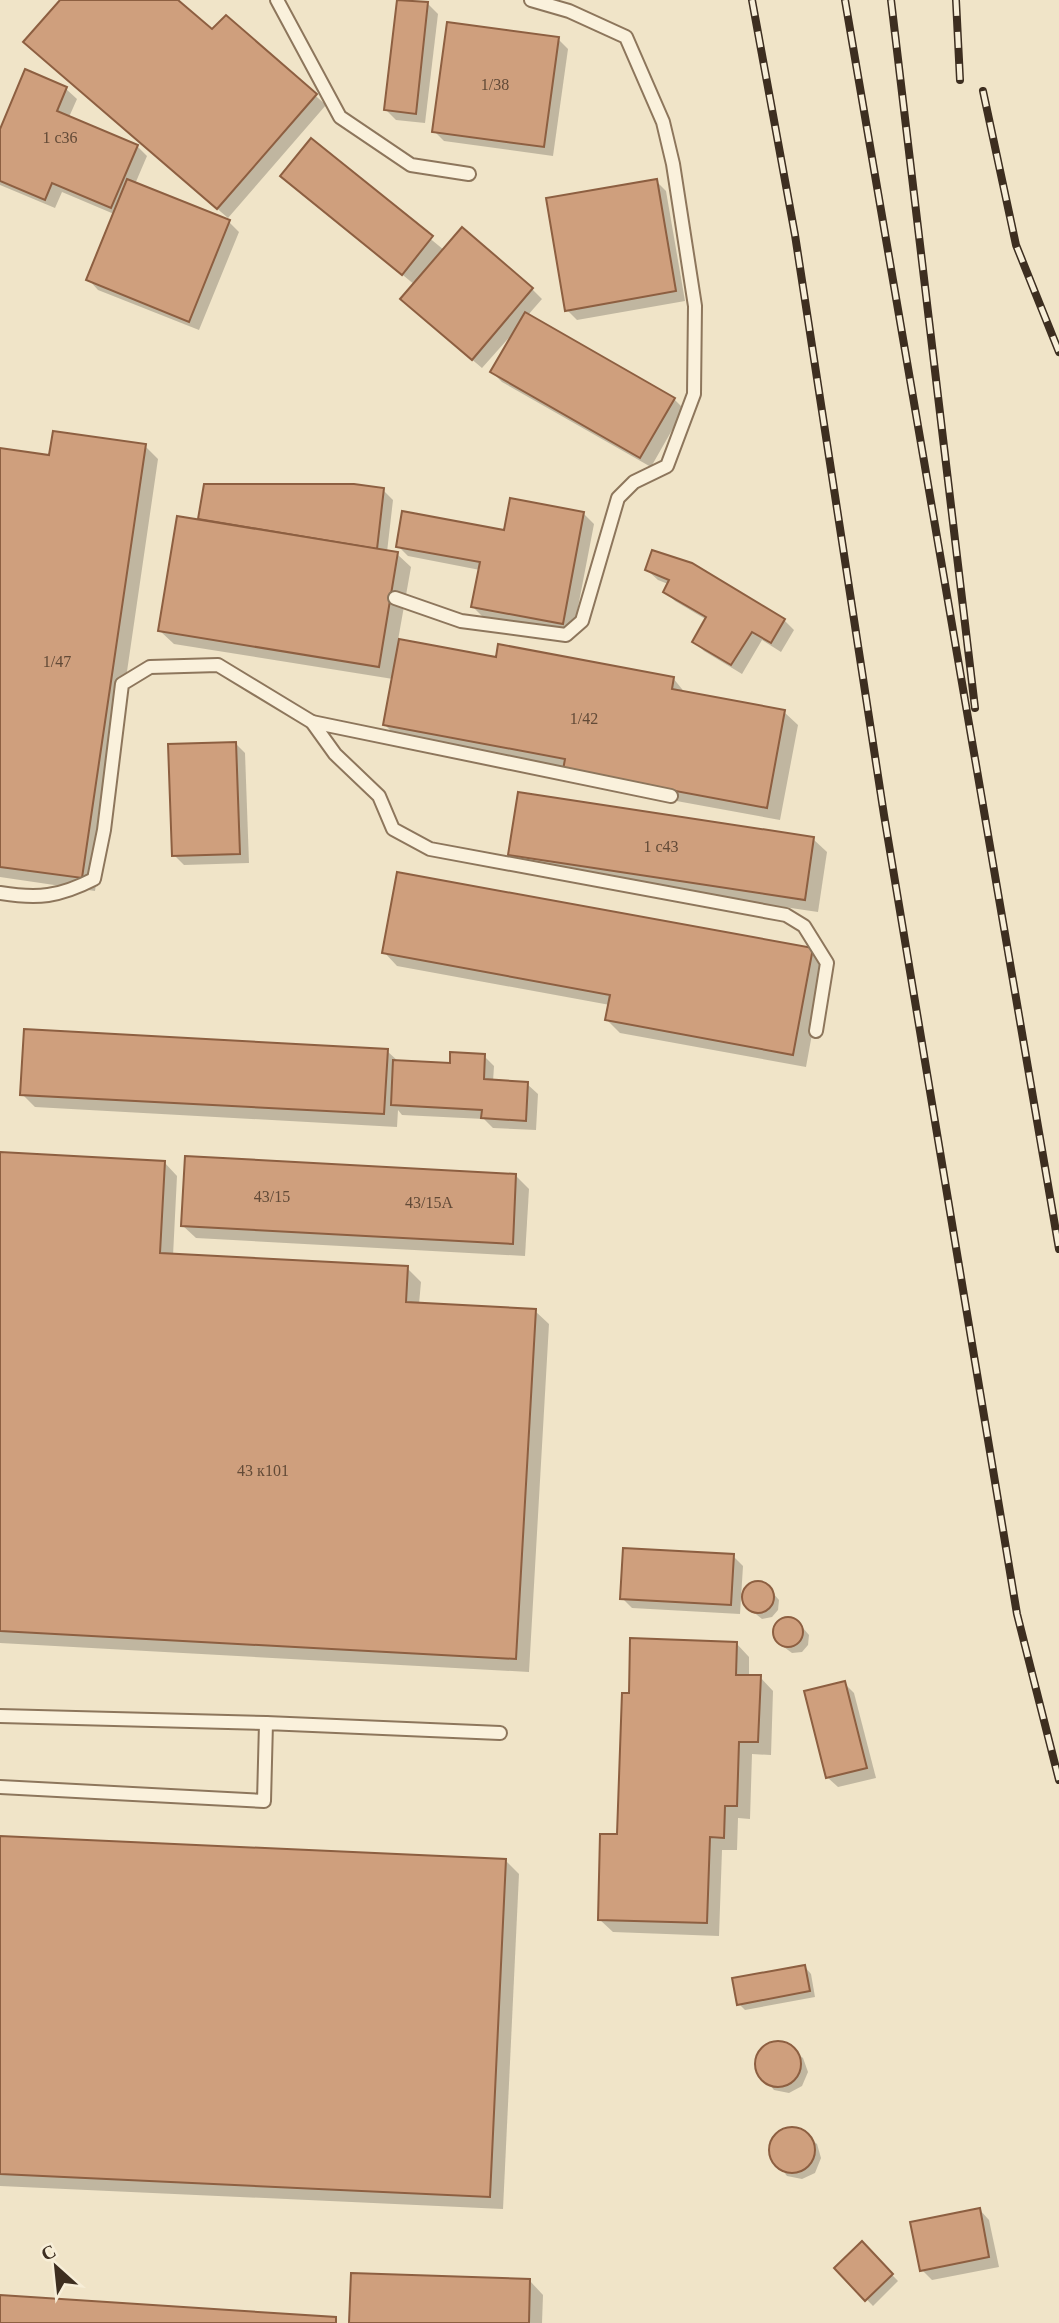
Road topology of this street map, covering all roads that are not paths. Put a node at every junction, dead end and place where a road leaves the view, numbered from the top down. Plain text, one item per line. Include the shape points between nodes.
1 (277, 0) edge
2 (531, 0) edge
3 (469, 174) dead end
4 (395, 598) dead end
5 (312, 722) junction
6 (671, 796) dead end
7 (0, 893) edge
8 (816, 1031) dead end
9 (0, 1716) edge
10 (266, 1723) junction
11 (500, 1733) dead end
12 (0, 1787) edge

1 - 3 lane via 340,117 411,165
2 - 4 lane via 569,11 626,37 663,122 695,306 694,394 667,466 634,482 618,498 582,621 566,635 461,621
5 - 6 lane
5 - 7 lane via 218,666 150,667 122,684 94,879 67,893 29,898
5 - 8 lane via 335,754 379,796 393,828 429,849 786,915 804,926 827,963
9 - 10 lane
10 - 11 lane
10 - 12 lane via 264,1801

